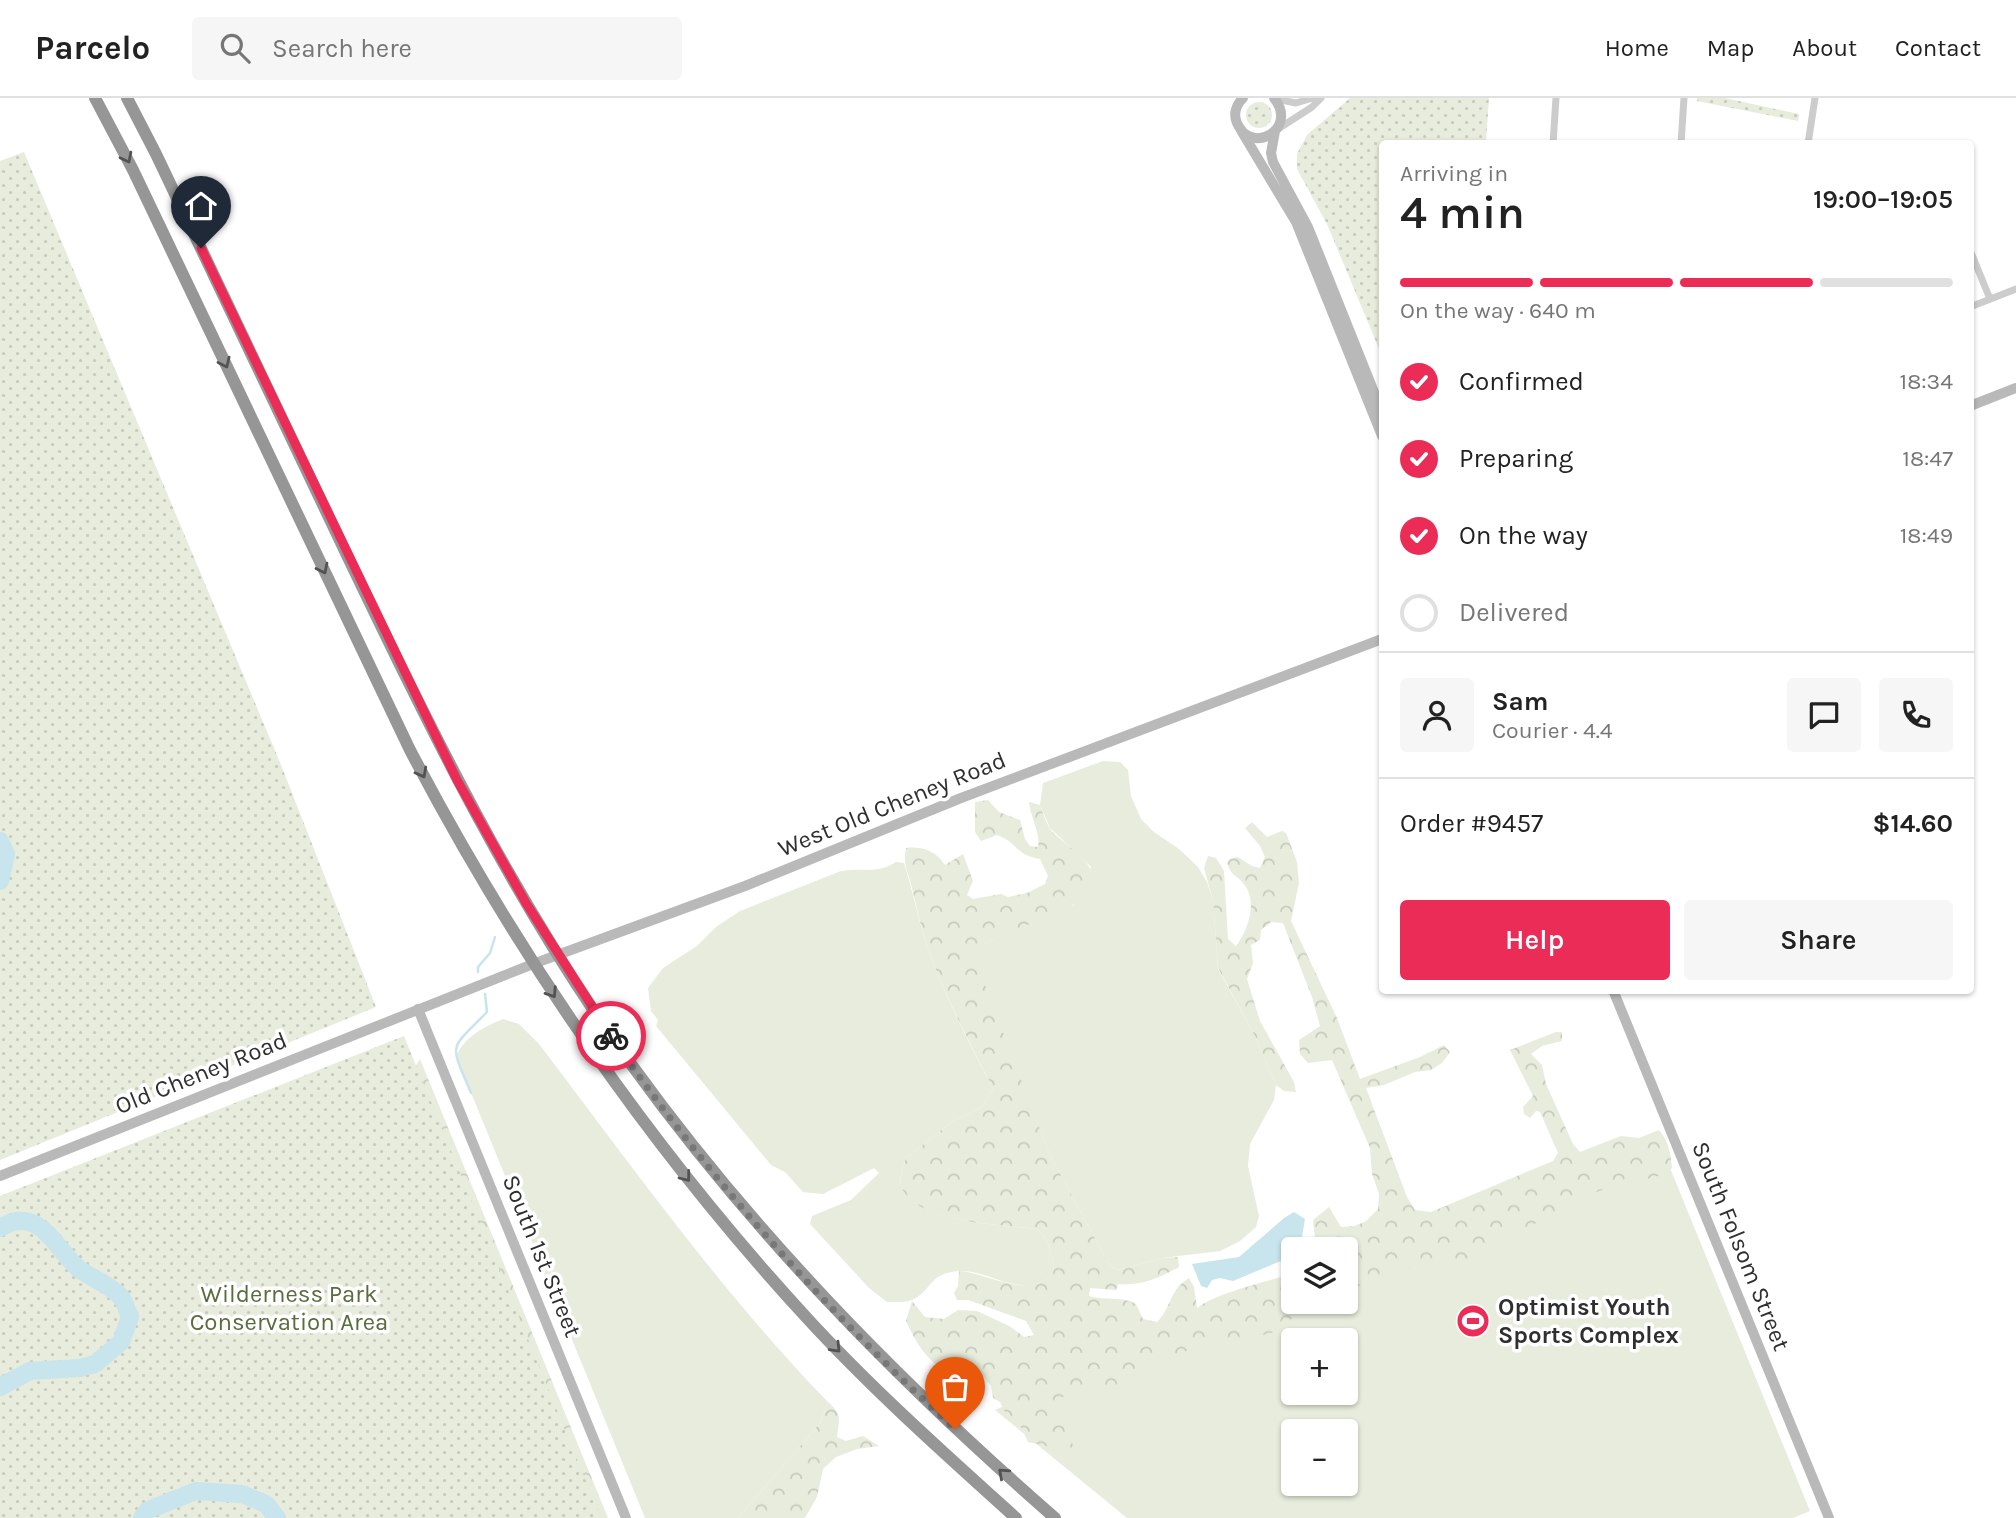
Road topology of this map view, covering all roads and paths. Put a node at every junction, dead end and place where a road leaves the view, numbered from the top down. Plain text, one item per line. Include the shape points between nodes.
1 (95, 98) edge
2 (127, 98) edge
3 (1274, 98) edge
4 (1312, 98) edge
5 (1321, 98) edge
6 (1556, 98) edge
7 (1684, 98) edge
8 (1815, 98) edge
9 (1241, 100) edge
10 (1276, 130) junction
11 (1242, 132) junction
12 (1553, 140) edge
13 (1681, 140) edge
14 (1809, 140) edge
15 (1974, 260) edge
16 (2016, 289) edge
17 (1990, 299) junction
18 (1974, 305) edge
19 (2016, 388) edge
20 (1379, 404) edge
21 (1974, 404) edge
22 (1379, 429) edge
23 (1379, 640) edge
24 (558, 955) junction
25 (533, 964) junction
26 (1615, 994) edge
27 (418, 1009) junction
28 (0, 1176) edge
29 (626, 1518) edge
30 (1016, 1518) edge
31 (1055, 1518) edge
32 (1829, 1518) edge

1 -> 25 highway via 410,750
2 - 24 highway via 422,712 489,841
3 - 4 street via 1289,103
3 - 10 street via 1281,110
5 - 10 street
6 - 12 street
7 - 13 street
8 - 14 street
9 - 11 street via 1235,118
10 - 11 street via 1262,138
10 - 20 street via 1273,162 1308,227
11 - 22 street via 1296,222
15 - 17 street
16 - 17 street
17 - 18 street
19 - 21 street
23 - 24 street, West Old Cheney Road
24 - 25 street, West Old Cheney Road
31 -> 24 highway via 881,1358 767,1235 658,1101
25 - 27 street, West Old Cheney Road
25 -> 30 highway via 652,1135 750,1255 866,1378
26 - 32 street, South Folsom Street
27 - 28 street, Old Cheney Road
27 - 29 street, South 1st Street

